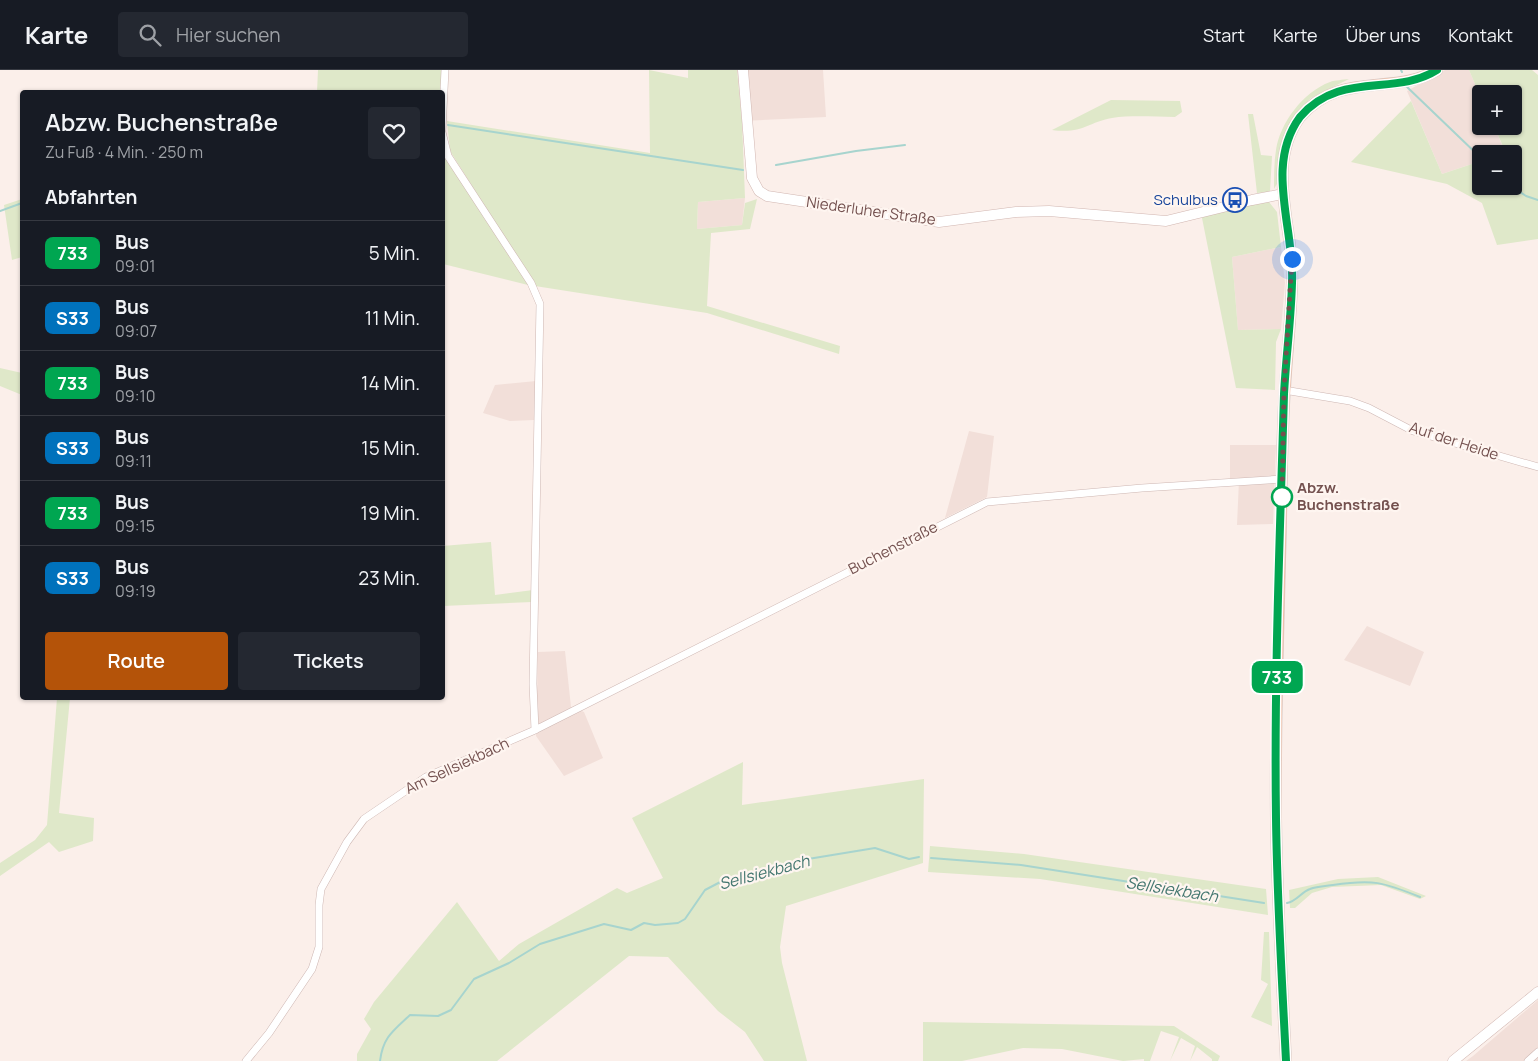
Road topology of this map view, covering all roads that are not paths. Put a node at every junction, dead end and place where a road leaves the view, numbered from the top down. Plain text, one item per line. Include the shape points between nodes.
1 (445, 70) edge
2 (742, 70) edge
3 (1437, 70) edge
4 (444, 90) edge
5 (445, 144) edge
6 (1283, 194) junction
7 (1284, 390) junction
8 (1538, 467) edge
9 (1283, 479) junction
10 (535, 730) junction
11 (1538, 992) edge
12 (1538, 1052) edge
13 (246, 1061) edge
14 (1286, 1061) edge
15 (1454, 1061) edge
16 (1528, 1061) edge

1 - 4 street
2 - 6 street, Niederluher Straße via 752,178 759,191 768,196 939,222 1049,211 1166,221
3 - 6 main road via 1411,79 1349,86 1322,97 1308,109 1288,141 1282,167
5 - 10 street via 448,156 531,283 540,304 533,684
6 - 7 main road via 1292,265
7 - 8 street, Auf der Heide via 1350,401 1413,431
7 - 9 main road
9 - 10 street, Buchenstraße via 987,502
9 - 14 main road via 1276,808
10 - 13 street, Am Sellsiekbach via 426,777 364,819 321,889 319,947 312,968 269,1033
11 - 15 street
12 - 16 street

